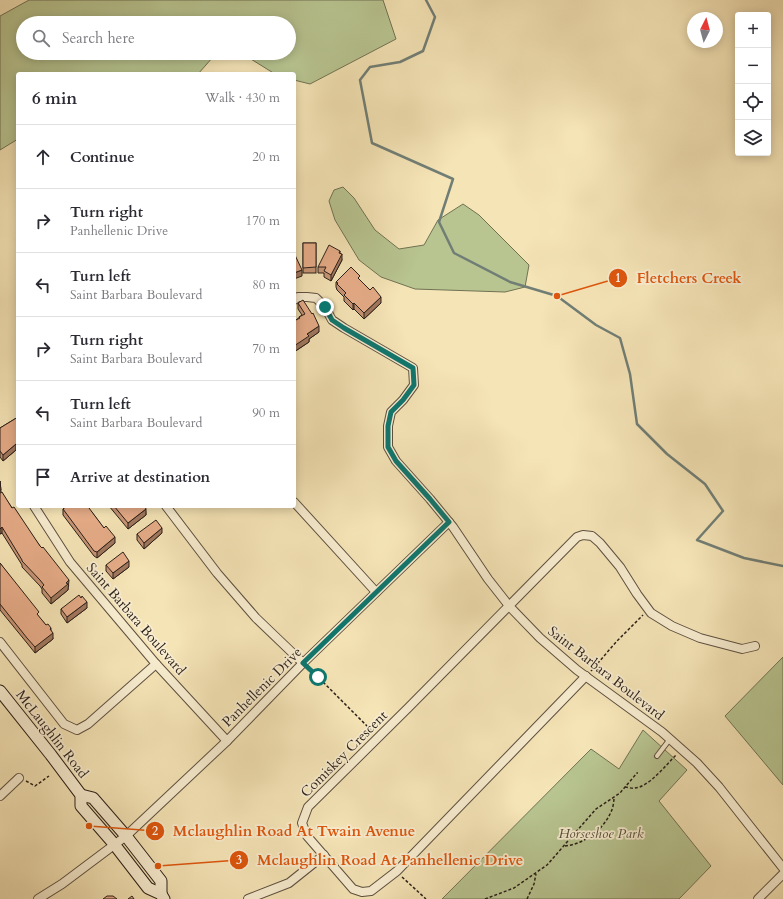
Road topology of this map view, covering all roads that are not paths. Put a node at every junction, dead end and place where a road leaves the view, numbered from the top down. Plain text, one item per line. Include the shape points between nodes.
1 (296, 298) edge
2 (296, 504) edge
3 (35, 508) edge
4 (168, 508) edge
5 (449, 522) junction
6 (376, 592) junction
7 (509, 606) junction
8 (0, 642) edge
9 (755, 646) dead end
10 (303, 663) junction
11 (156, 664) junction
12 (586, 676) junction
13 (0, 691) edge
14 (670, 739) junction
15 (227, 741) junction
16 (657, 756) dead end
17 (19, 778) road end
18 (81, 795) junction
19 (0, 796) edge
20 (126, 836) junction
21 (114, 844) junction
22 (324, 855) junction
23 (783, 868) edge
24 (783, 874) edge
25 (163, 897) edge
26 (38, 899) edge
27 (248, 899) edge
28 (758, 899) edge

1 - 5 street, Saint Barbara Boulevard via 307,296 316,298 332,320 413,368 414,385 391,412 388,447 396,461
2 - 6 street
3 - 11 street, Saint Barbara Boulevard via 70,562
4 - 10 street via 217,573 256,618
5 - 6 street, Panhellenic Drive
5 - 7 street, Saint Barbara Boulevard
6 - 10 street, Panhellenic Drive
7 - 9 street, Comiskey Crescent via 577,537 592,536 620,567 651,613 672,626 700,638 742,649
7 - 12 street, Saint Barbara Boulevard via 540,638
7 - 22 street, Comiskey Crescent via 308,807 302,823 307,836
8 - 11 street via 64,724 77,730 88,724
10 - 15 street, Panhellenic Drive
11 - 15 street, Saint Barbara Boulevard
12 - 14 street, Saint Barbara Boulevard
12 - 22 street, Comiskey Crescent via 397,871 370,891 354,889
13 - 18 street, McLaughlin Road
14 - 16 lane
14 - 23 street, Saint Barbara Boulevard via 719,787
15 - 20 street, Panhellenic Drive
17 - 19 street
18 - 20 street, McLaughlin Road via 93,798
18 - 21 street, McLaughlin Road via 81,806
20 - 21 street, Panhellenic Drive
20 - 25 street, McLaughlin Road via 161,881
21 - 25 street, McLaughlin Road via 148,888
21 - 26 street, Panhellenic Drive
22 - 27 street via 289,883
24 - 28 street

